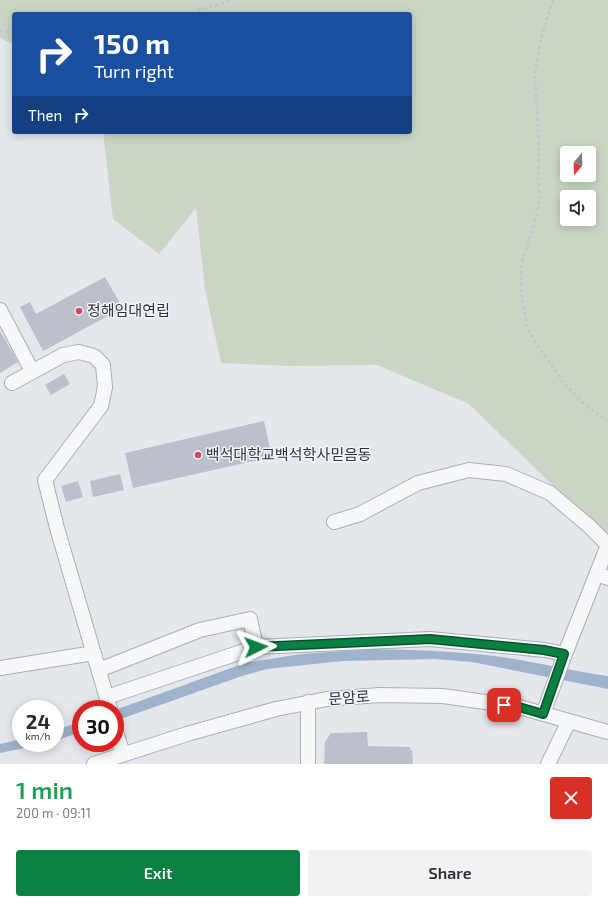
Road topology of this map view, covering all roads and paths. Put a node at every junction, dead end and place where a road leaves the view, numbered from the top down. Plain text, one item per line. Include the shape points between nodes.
1 (233, 0) edge
2 (552, 0) edge
3 (196, 12) edge
4 (0, 31) edge
5 (12, 32) edge
6 (0, 310) edge
7 (32, 371) junction
8 (12, 383) dead end
9 (608, 421) edge
10 (334, 522) dead end
11 (602, 576) edge
12 (256, 647) junction
13 (94, 653) junction
14 (563, 659) junction
15 (0, 668) edge
16 (99, 670) junction
17 (108, 700) edge
18 (122, 700) edge
19 (308, 702) junction
20 (543, 714) junction
21 (569, 721) junction
22 (608, 732) edge
23 (123, 754) joint
24 (94, 764) edge
25 (308, 764) edge
26 (548, 764) edge

1 - 3 path
2 - 9 path via 535,71 540,197 521,265 521,294 527,328 536,343 563,382 585,405
4 - 5 path
6 - 7 street
7 - 8 street
7 - 13 street via 64,355 80,352 94,356 103,365 105,387 101,406 45,480
10 - 11 street via 360,514 418,483 469,470 506,474 550,492 608,545
11 - 14 street
12 - 14 street via 430,639 544,650
12 - 16 street via 250,619 200,630
12 - 18 street
13 - 15 street
13 - 16 street
14 - 20 street
16 - 17 street
19 - 20 street, 문암로 via 380,695 443,696 519,707
19 - 23 street, 문암로
19 - 25 street
20 - 21 street, 문암로
21 - 22 street, 문암로
21 - 26 street
23 - 24 street, 문암로

